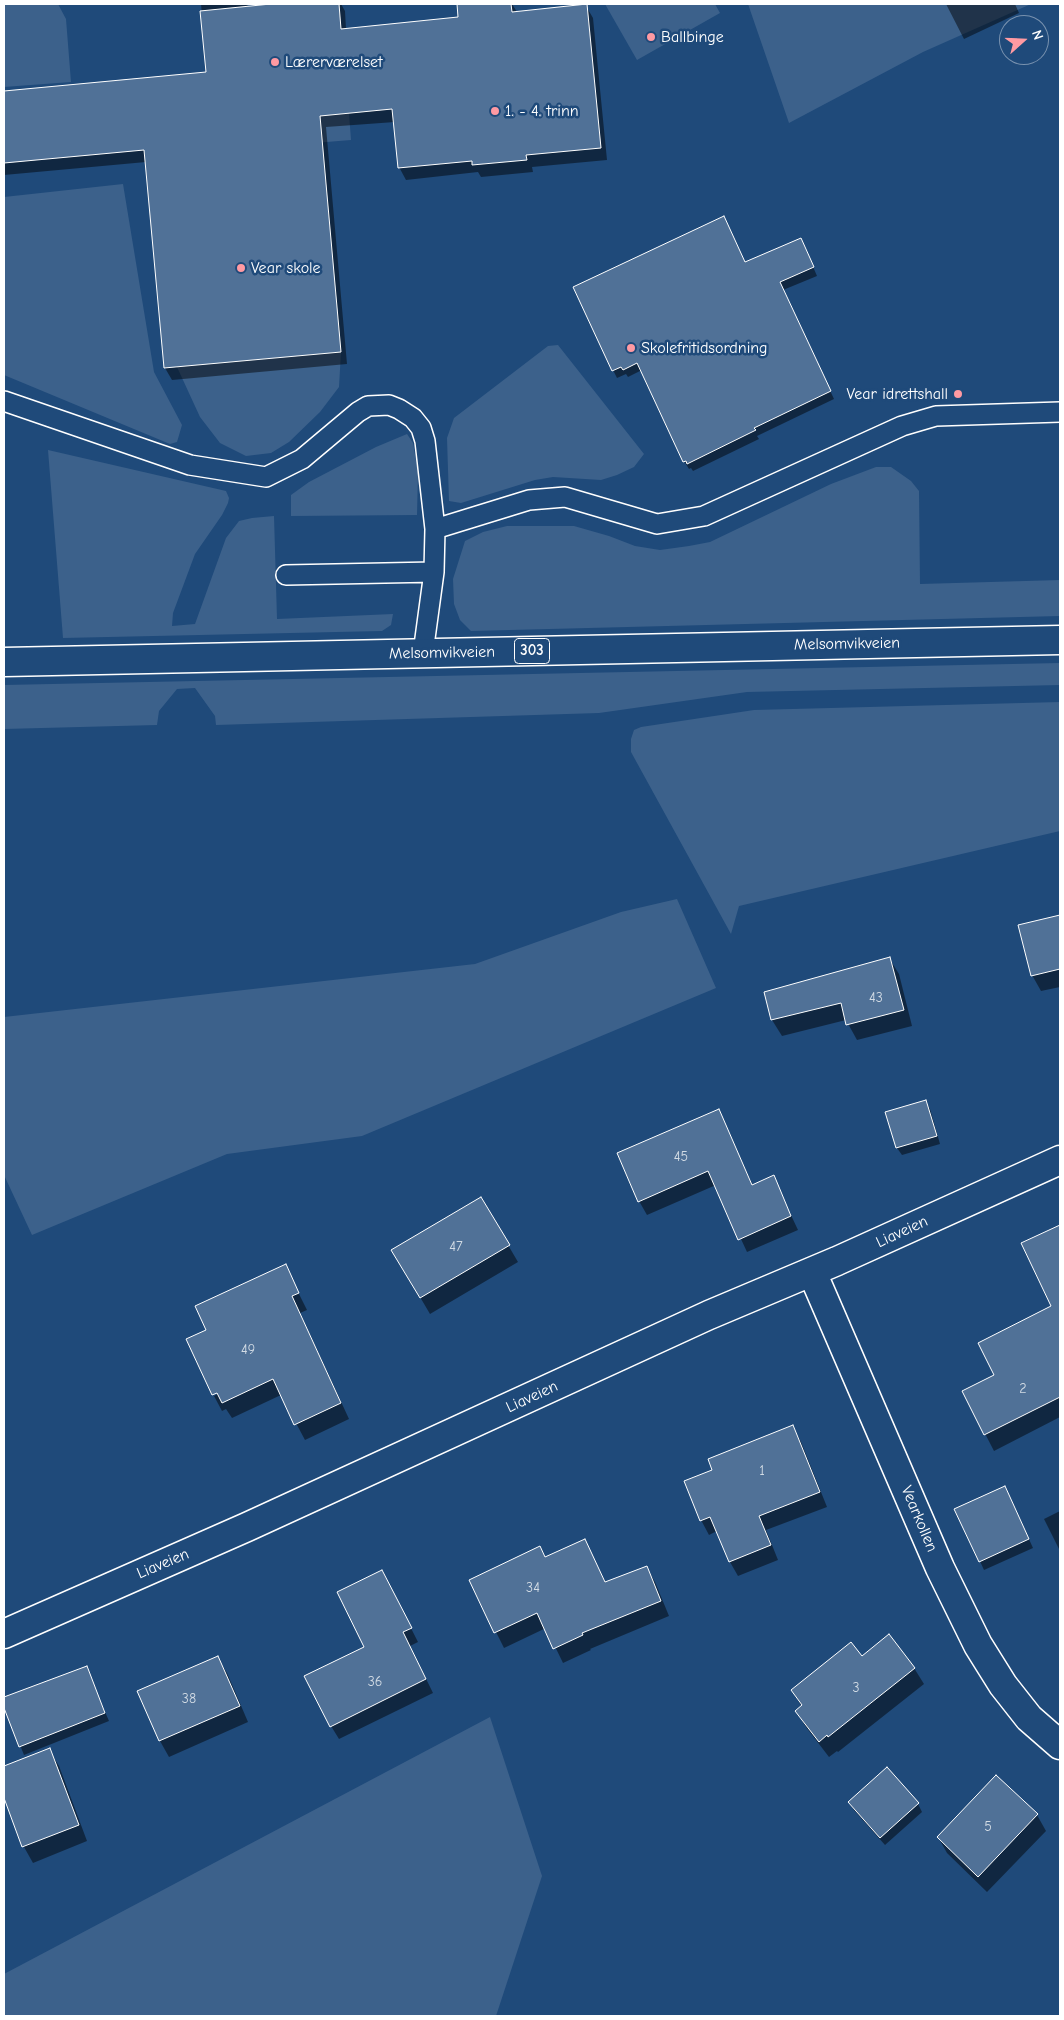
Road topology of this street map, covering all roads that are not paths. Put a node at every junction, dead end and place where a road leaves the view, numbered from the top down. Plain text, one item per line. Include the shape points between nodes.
1 (4, 400) edge
2 (1060, 412) edge
3 (435, 529) junction
4 (434, 572) junction
5 (286, 575) dead end
6 (1060, 640) edge
7 (423, 653) junction
8 (4, 662) edge
9 (1060, 1160) edge
10 (812, 1272) junction
11 (4, 1634) edge
12 (1060, 1745) edge

1 - 3 lane via 190,465 266,478 302,459 368,406 389,405 413,418 421,428
2 - 3 lane via 936,416 902,426 704,516 657,524 565,497 528,500
3 - 4 lane
4 - 5 lane
4 - 7 lane
6 - 7 street, Melsomvikveien / 303
7 - 8 street, Melsomvikveien / 303
9 - 10 street, Liaveien
10 - 11 street, Liaveien via 709,1315 247,1527
10 - 12 street, Vearkollen via 940,1568 978,1645 1029,1718

